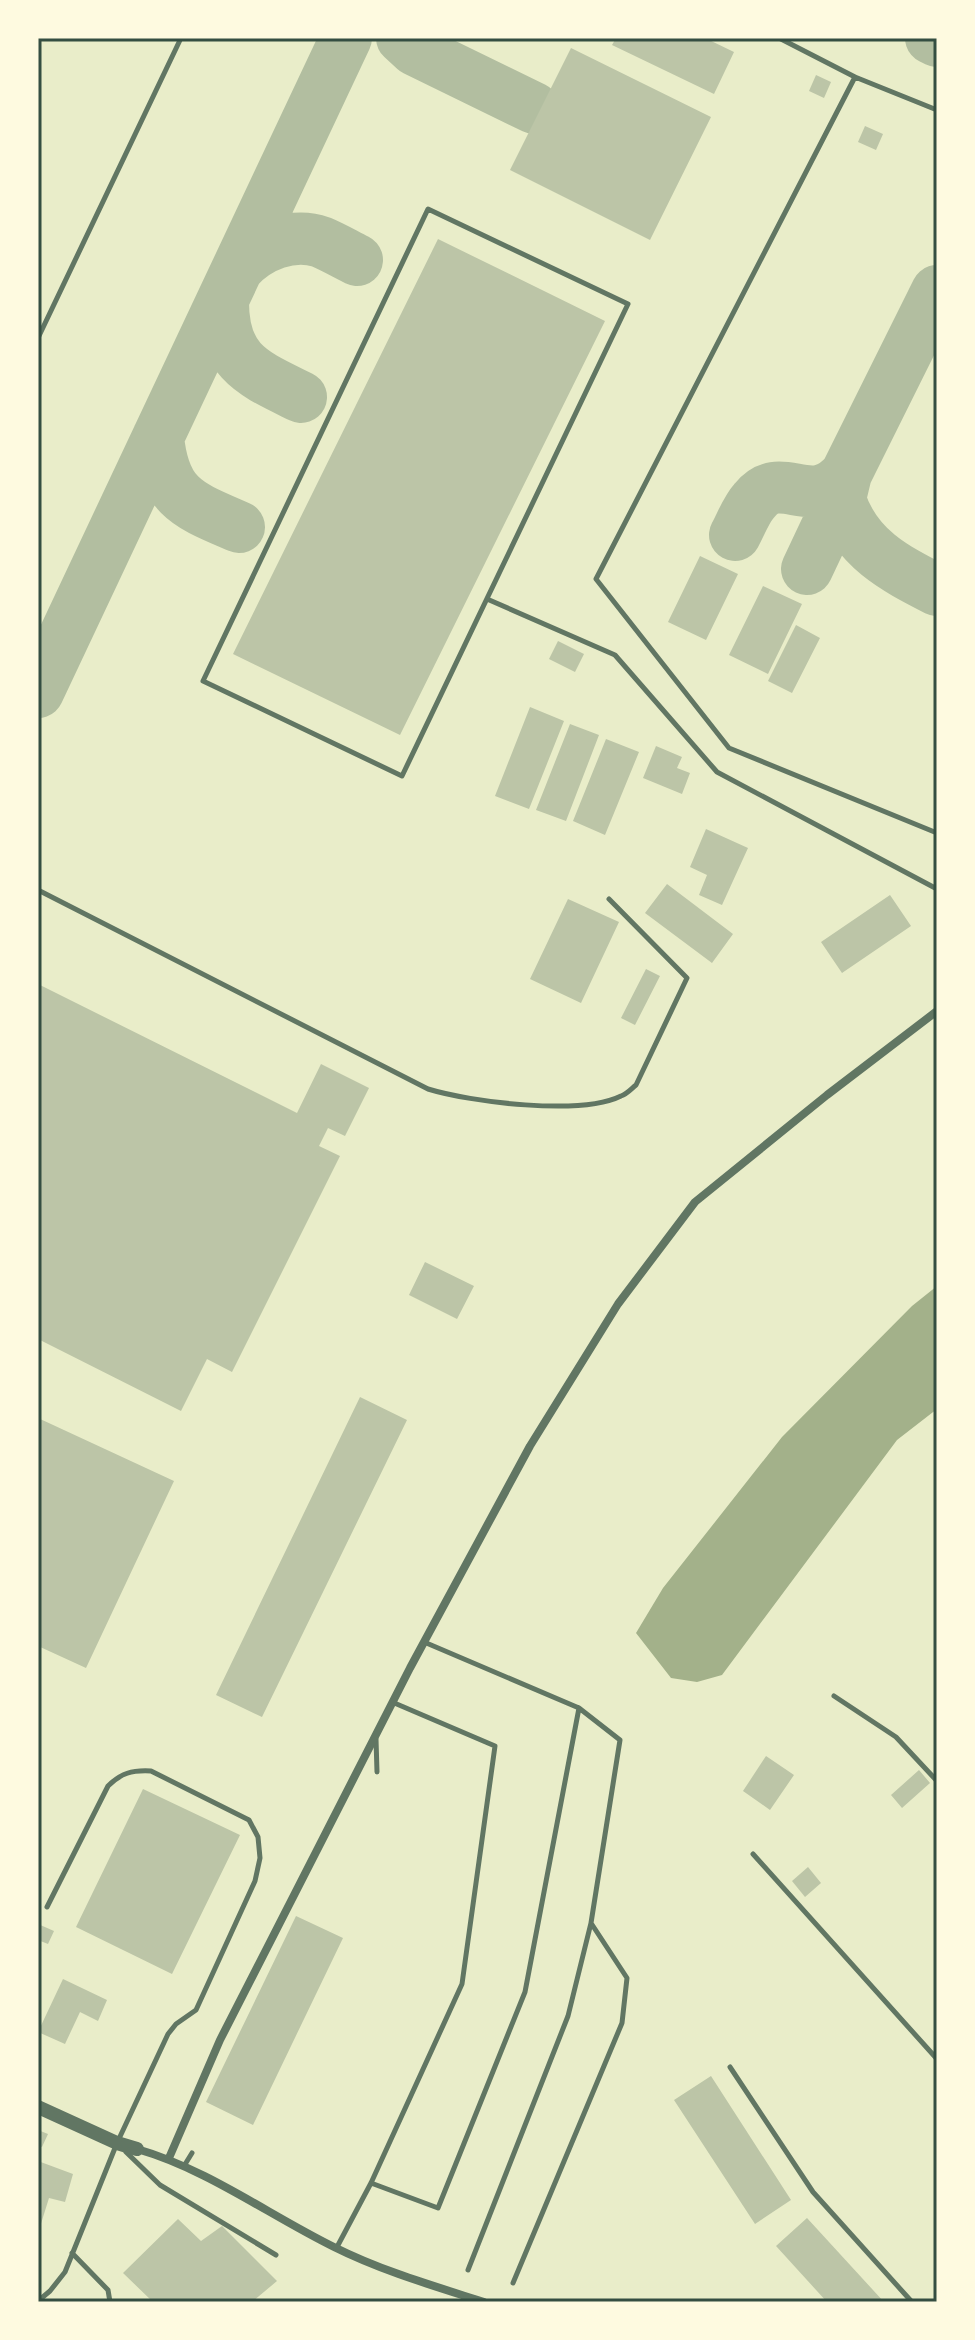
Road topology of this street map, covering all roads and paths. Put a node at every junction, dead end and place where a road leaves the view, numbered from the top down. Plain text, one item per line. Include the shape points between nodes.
1 (181, 38) edge
2 (779, 38) edge
3 (855, 77) junction
4 (937, 110) edge
5 (38, 338) edge
6 (487, 599) junction
7 (937, 833) edge
8 (937, 889) edge
9 (38, 890) edge
10 (609, 899) dead end
11 (937, 1011) edge
12 (424, 1642) junction
13 (834, 1696) dead end
14 (392, 1702) junction
15 (579, 1708) junction
16 (376, 1734) junction
17 (377, 1772) dead end
18 (937, 1781) edge
19 (753, 1854) dead end
20 (47, 1907) dead end
21 (591, 1923) junction
22 (937, 2059) edge
23 (730, 2067) dead end
24 (38, 2107) edge
25 (117, 2143) junction
26 (137, 2149) joint
27 (192, 2153) dead end
28 (169, 2158) junction
29 (184, 2166) junction
30 (371, 2183) junction
31 (336, 2248) junction
32 (72, 2253) junction
33 (276, 2255) dead end
34 (468, 2270) dead end
35 (513, 2283) dead end
36 (38, 2301) edge
37 (110, 2302) edge
38 (484, 2302) edge
39 (912, 2302) edge

1 - 5 lane
2 - 3 lane
3 - 4 lane
3 - 7 lane via 596,579 729,748
6 - 6 lane via 402,776 203,681 428,209 628,304
6 - 8 lane via 615,655 717,772
9 - 10 lane via 428,1089 502,1102 584,1106 623,1096 636,1085 687,978
11 - 12 street via 695,1202 618,1304 546,1420
12 - 14 street
12 - 15 lane
13 - 18 lane via 896,1737
14 - 16 street
14 - 30 lane via 495,1746 462,1984
15 - 21 lane via 620,1740
15 - 30 lane via 525,1992 438,2208
16 - 17 lane
16 - 28 street via 220,2040
19 - 22 lane
20 - 25 lane via 108,1786 119,1775 151,1771 249,1820 258,1837 255,1881 196,2010 168,2034
21 - 34 lane via 568,2016
21 - 35 lane via 627,1978 622,2023
23 - 39 lane via 813,2192
24 - 25 street
25 - 26 street
25 - 32 lane
25 - 33 lane via 160,2185
26 - 28 street
27 - 29 lane
28 - 29 street
29 - 31 street
30 - 31 lane
31 - 38 street
32 - 36 lane via 65,2272
32 - 37 lane via 108,2290

